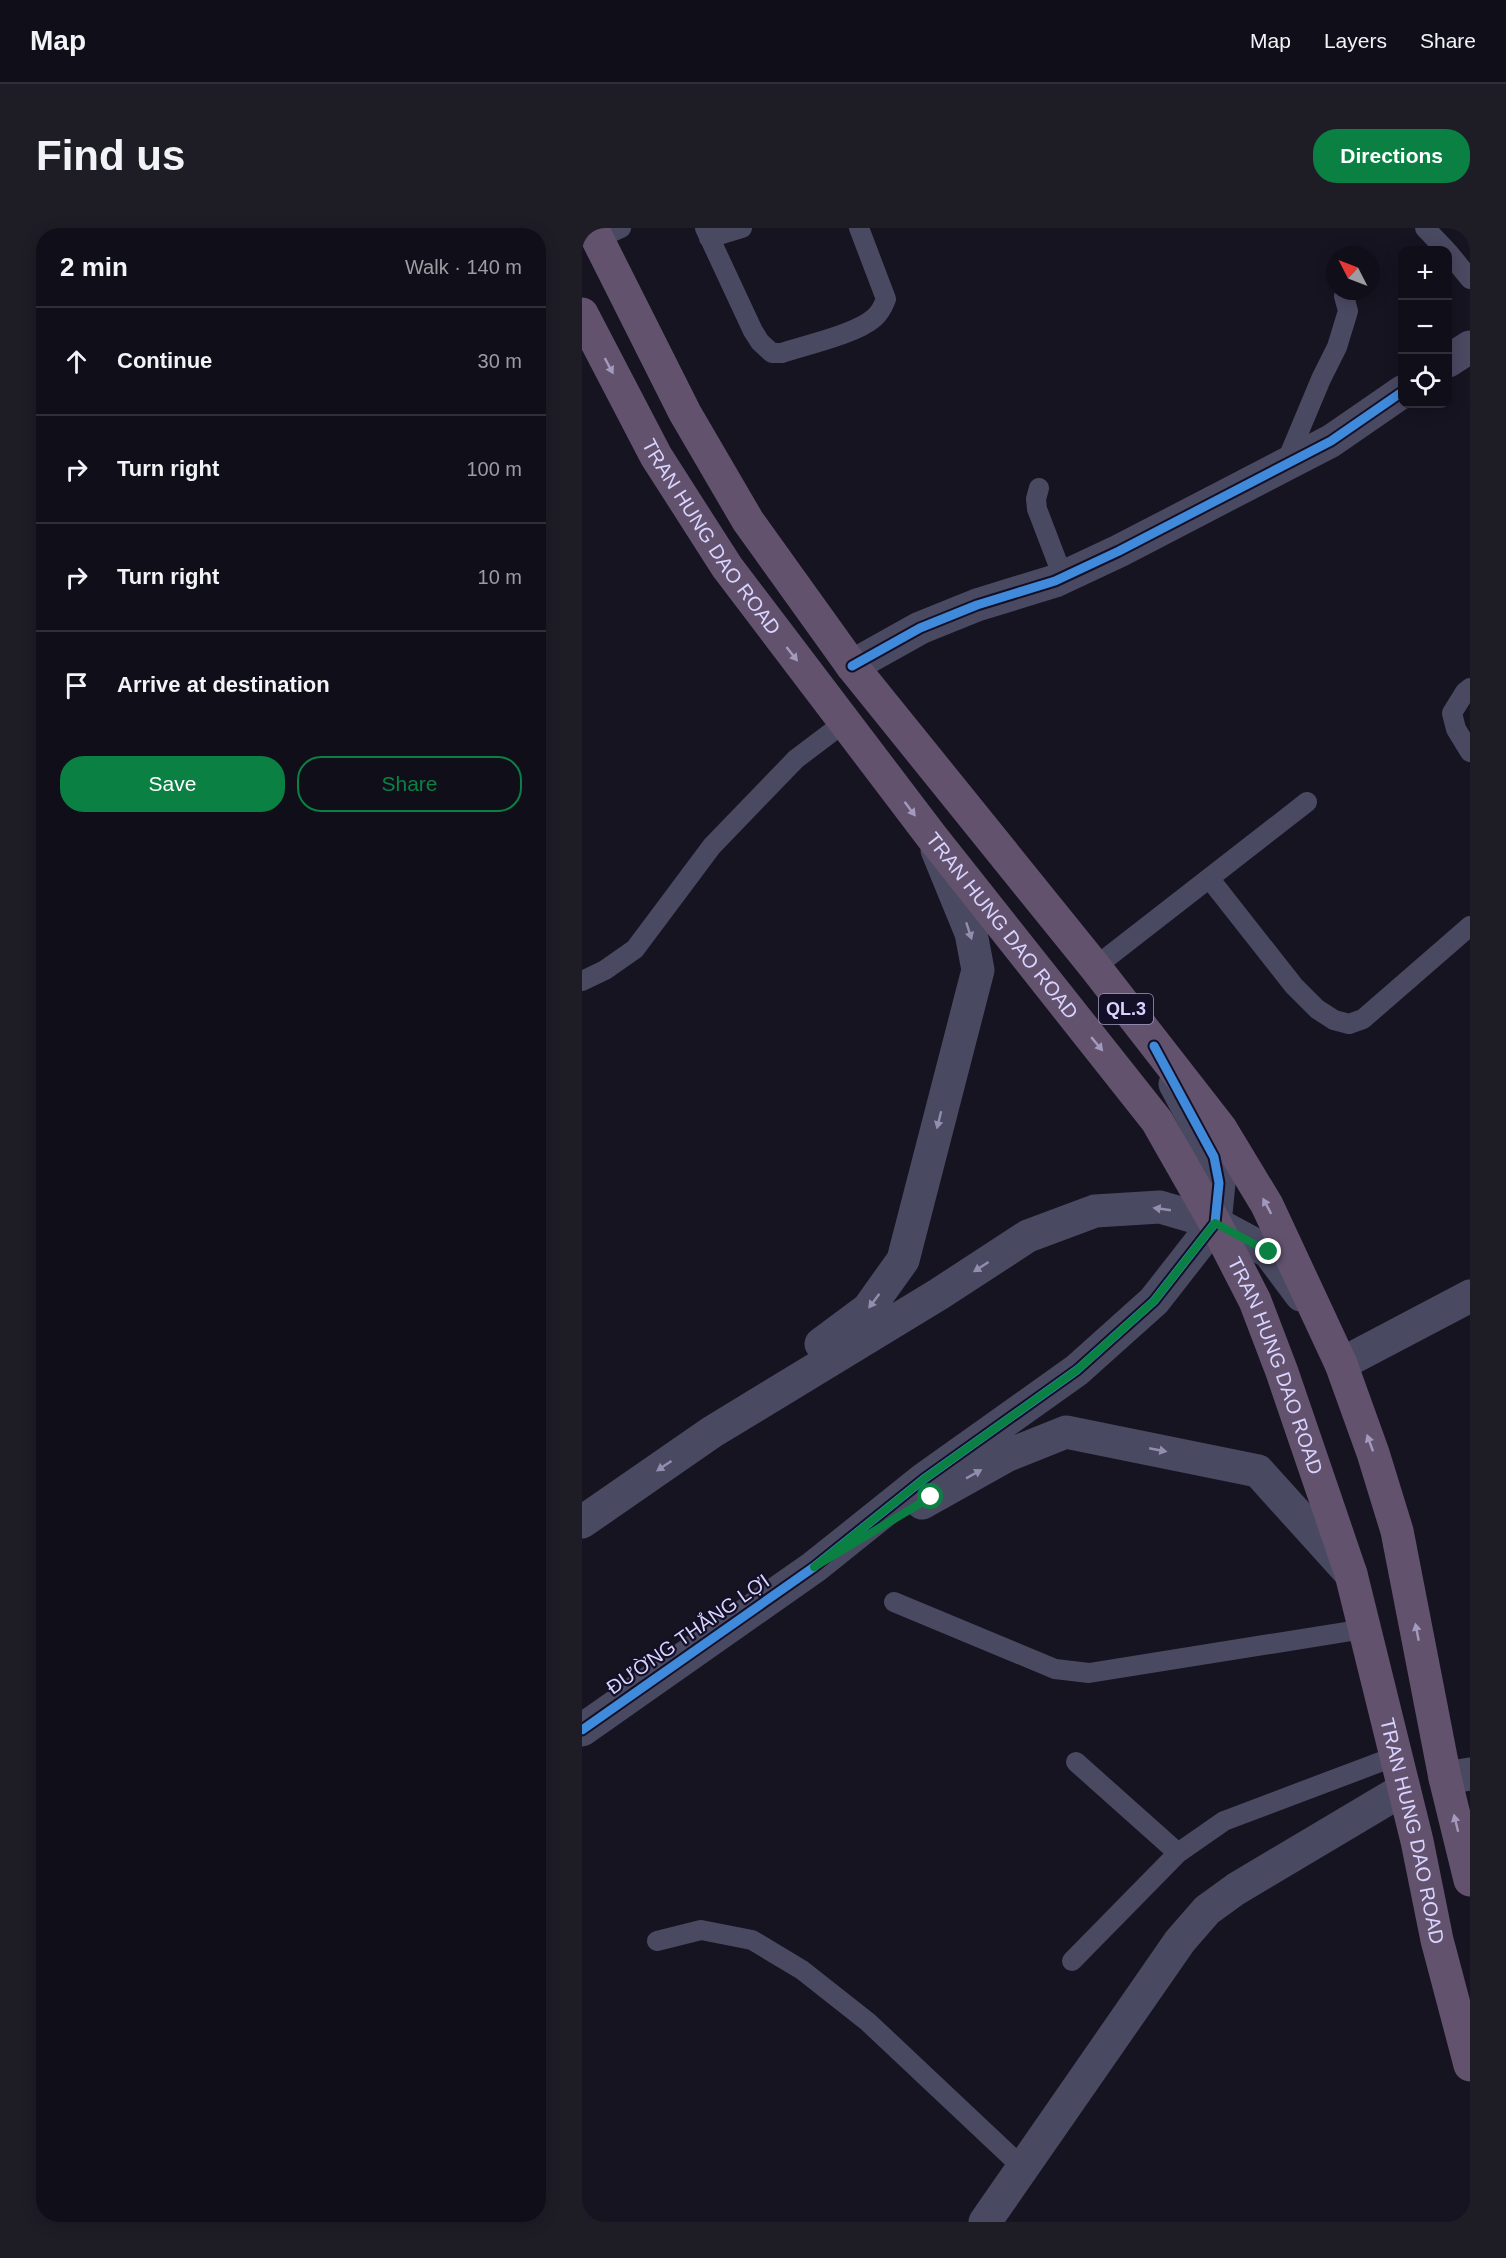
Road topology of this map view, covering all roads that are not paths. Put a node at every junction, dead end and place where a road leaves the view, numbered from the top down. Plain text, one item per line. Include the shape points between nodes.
1 (742, 228) edge
2 (859, 228) edge
3 (1425, 228) edge
4 (603, 232) edge
5 (707, 233) edge
6 (1442, 246) edge
7 (1452, 257) edge
8 (1470, 279) edge
9 (1345, 300) edge
10 (582, 314) edge
11 (1470, 347) edge
12 (1452, 358) edge
13 (1398, 395) edge
14 (1285, 465) junction
15 (1039, 488) dead end
16 (1063, 578) junction
17 (852, 666) junction
18 (1470, 688) edge
19 (845, 722) junction
20 (1470, 752) edge
21 (1307, 802) dead end
22 (932, 837) junction
23 (1209, 878) junction
24 (1470, 926) edge
25 (1095, 967) junction
26 (582, 981) edge
27 (1058, 997) junction
28 (1154, 1046) junction
29 (1215, 1223) junction
30 (1470, 1296) edge
31 (1322, 1323) junction
32 (1341, 1364) junction
33 (712, 1432) junction
34 (582, 1522) edge
35 (814, 1567) junction
36 (1351, 1574) junction
37 (894, 1602) dead end
38 (1364, 1629) junction
39 (582, 1730) edge
40 (1396, 1756) junction
41 (1076, 1762) dead end
42 (1458, 1776) edge
43 (1404, 1789) junction
44 (1178, 1853) junction
45 (1470, 1880) edge
46 (657, 1941) dead end
47 (1072, 1961) dead end
48 (1470, 2065) edge
49 (1023, 2168) junction
50 (985, 2222) edge

1 - 5 lane
2 - 5 lane via 886,299 881,310 857,328 782,353 772,353 760,342
3 - 6 lane
4 - 17 highway, TRAN HUNG DAO ROAD / QL.3 via 685,413 748,521
7 - 8 lane
9 - 14 lane via 1348,311 1337,347
10 -> 19 highway, TRAN HUNG DAO ROAD / QL.3 via 656,456 721,558
11 - 12 street
13 - 14 street via 1331,441
14 - 16 street
15 - 16 lane via 1036,509
16 - 17 street via 920,627
17 - 25 highway, TRAN HUNG DAO ROAD / QL.3
18 - 20 lane via 1452,713 1456,729
19 -> 22 highway, TRAN HUNG DAO ROAD / QL.3
19 - 26 lane via 796,759 712,846 635,949
21 - 23 lane
22 - 27 highway, TRAN HUNG DAO ROAD / QL.3
22 -> 33 street via 971,933 978,970 903,1260 868,1308
23 - 24 lane via 1294,986 1317,1009 1349,1024 1363,1019
23 - 25 lane
25 - 27 highway
25 - 28 highway, TRAN HUNG DAO ROAD / QL.3
27 -> 29 highway, TRAN HUNG DAO ROAD / QL.3 via 1157,1121
28 - 29 street via 1214,1157 1219,1183
31 -> 28 highway, TRAN HUNG DAO ROAD / QL.3 via 1261,1196 1221,1129
29 - 31 street via 1269,1252
29 -> 33 street via 1160,1207 1095,1211 1028,1236
29 - 35 street via 1154,1301 1077,1370 924,1479
29 - 36 highway, TRAN HUNG DAO ROAD / QL.3 via 1254,1301 1278,1362
30 - 32 street
31 - 32 highway, TRAN HUNG DAO ROAD / QL.3
42 -> 32 highway, TRAN HUNG DAO ROAD / QL.3 via 1397,1530
33 -> 34 street
35 -> 36 street via 1006,1456 1066,1432 1258,1471
35 - 39 street, ĐƯỜNG THẮNG LỢI
36 - 38 highway, TRAN HUNG DAO ROAD / QL.3
37 - 38 lane via 1055,1669 1089,1673
38 - 40 highway, TRAN HUNG DAO ROAD / QL.3
40 - 43 highway, TRAN HUNG DAO ROAD / QL.3
40 - 44 lane via 1224,1821
41 - 44 lane
45 -> 42 highway, TRAN HUNG DAO ROAD / QL.3
43 - 48 highway, TRAN HUNG DAO ROAD / QL.3 via 1437,1940
43 - 49 street via 1207,1910 1180,1941
44 - 47 lane
46 - 49 lane via 701,1930 752,1940 802,1970 868,2022
49 - 50 street

